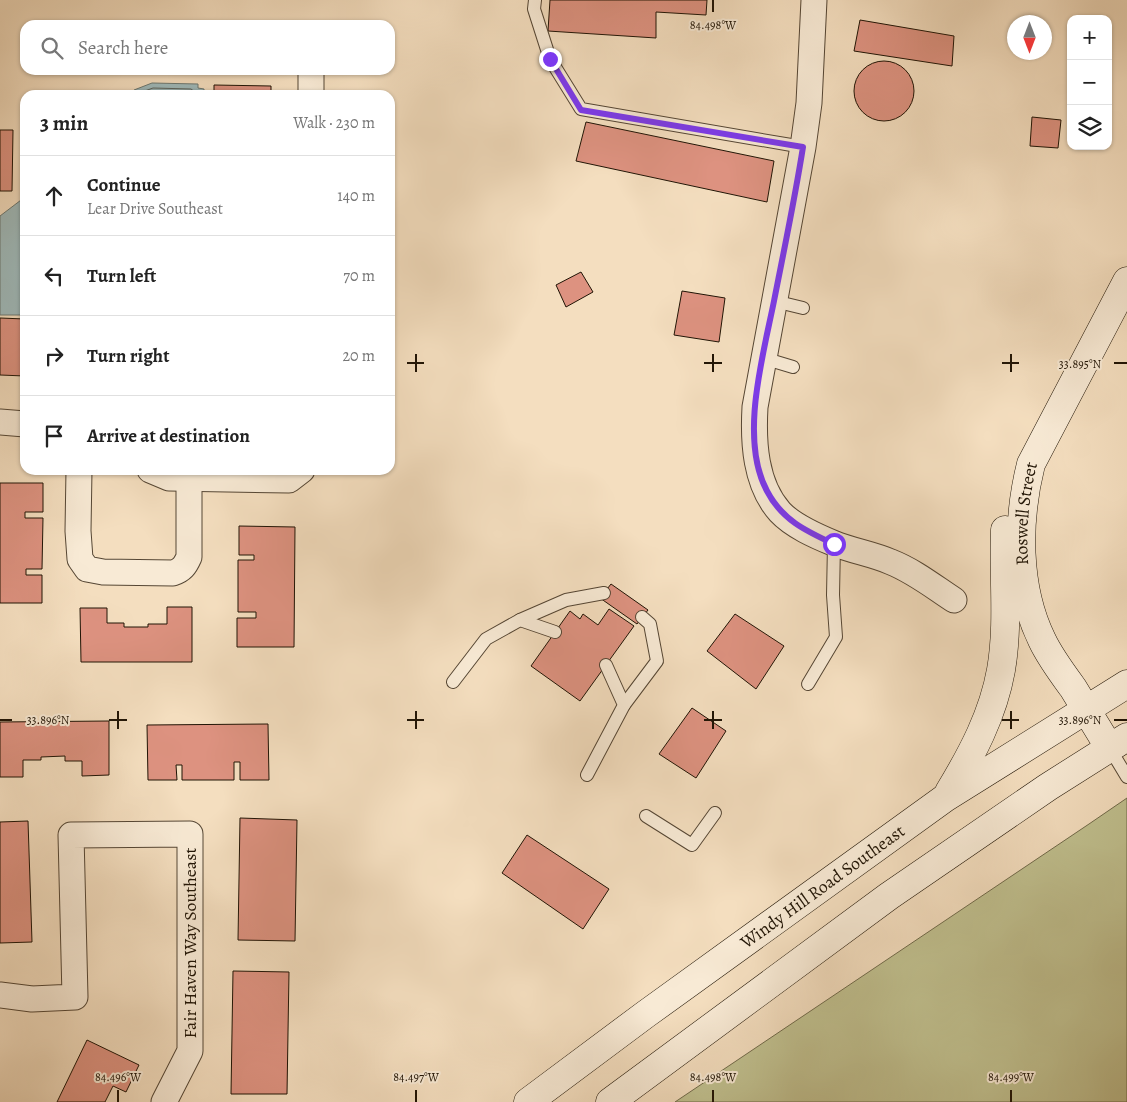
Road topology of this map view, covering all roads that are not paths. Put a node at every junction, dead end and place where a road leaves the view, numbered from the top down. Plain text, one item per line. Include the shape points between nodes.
1 (535, 0) edge
2 (814, 0) edge
3 (803, 147) junction
4 (1127, 281) edge
5 (774, 301) junction
6 (803, 308) dead end
7 (762, 358) junction
8 (794, 368) dead end
9 (0, 422) edge
10 (20, 424) edge
11 (1031, 464) junction
12 (79, 475) edge
13 (162, 475) edge
14 (296, 475) edge
15 (189, 479) junction
16 (834, 544) junction
17 (604, 593) dead end
18 (954, 600) dead end
19 (642, 617) dead end
20 (520, 620) junction
21 (555, 632) dead end
22 (606, 665) dead end
23 (453, 682) dead end
24 (808, 684) dead end
25 (1127, 684) edge
26 (624, 705) junction
27 (1086, 709) junction
28 (1118, 742) edge
29 (587, 775) dead end
30 (1127, 777) edge
31 (945, 798) junction
32 (715, 814) dead end
33 (646, 816) dead end
34 (0, 995) edge
35 (538, 1097) edge
36 (164, 1102) edge
37 (610, 1102) edge

1 - 3 lane via 534,9 550,59 581,110
2 - 3 street via 809,103
3 - 5 street
4 - 11 main road, Roswell Street
5 - 6 lane
5 - 7 street
7 - 8 lane
7 - 16 street via 754,427 758,467 766,490 781,513 807,532
9 - 10 street
11 - 27 main road, Roswell Street via 1025,490 1022,537 1030,608 1043,642
11 - 31 main road via 1008,508 1005,522 1004,643 995,698 982,732
12 - 15 street via 80,559 87,569 103,572 172,573 186,564 189,557
13 - 15 street
14 - 15 street via 290,480
16 - 18 street via 892,562
16 - 24 lane via 836,637
17 - 20 lane via 566,600
19 - 26 lane via 650,624 657,661
20 - 21 lane
20 - 23 lane via 486,639
22 - 26 lane
25 - 27 main road, Windy Hill Road Southeast
26 - 29 lane
27 - 28 main road, Roswell Street
27 - 31 main road, Windy Hill Road Southeast
28 - 30 lane
28 - 37 main road via 889,896
31 - 35 main road, Windy Hill Road Southeast via 646,1014
32 - 33 lane via 692,845
34 - 36 street, Fair Haven Way Southeast via 32,999 75,997 71,834 190,834 190,1051

